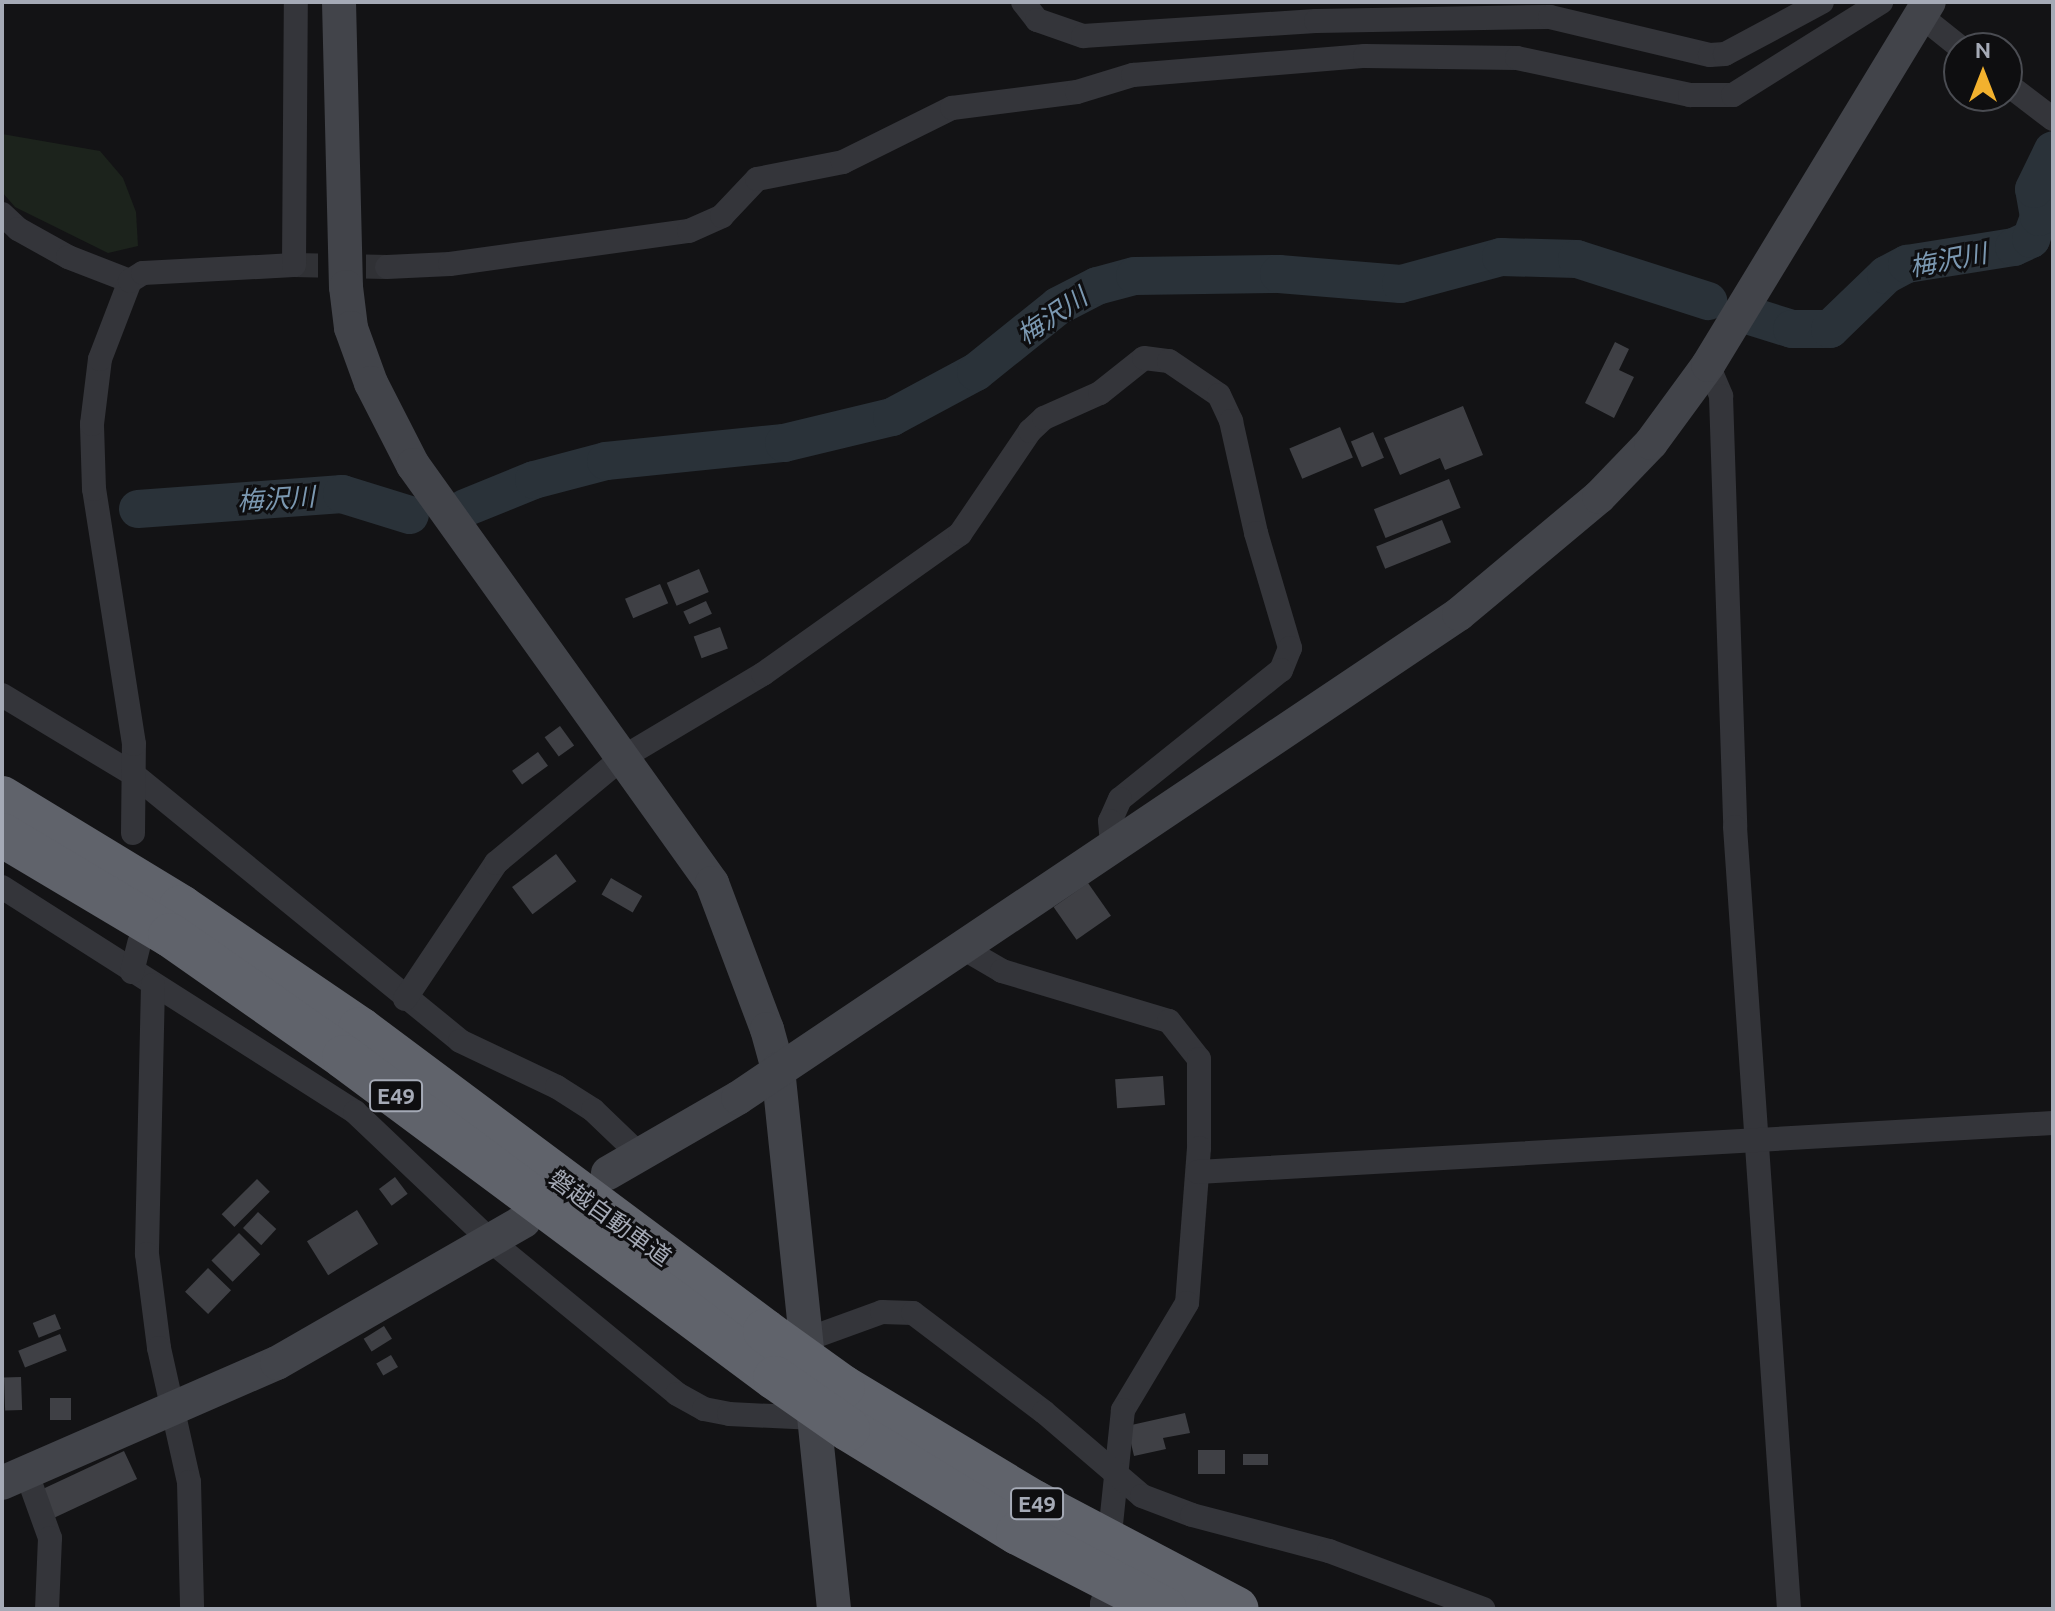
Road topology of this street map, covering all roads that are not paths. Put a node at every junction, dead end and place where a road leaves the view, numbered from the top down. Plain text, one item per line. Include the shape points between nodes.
1 (296, 2) edge
2 (339, 2) edge
3 (1023, 2) edge
4 (1822, 2) edge
5 (1881, 2) edge
6 (1925, 9) edge
7 (1946, 32) edge
8 (2023, 96) edge
9 (2053, 119) edge
10 (2, 214) edge
11 (387, 267) tunnel mouth
12 (130, 281) junction
13 (1708, 365) junction
14 (2, 695) edge
15 (622, 758) junction
16 (133, 774) junction
17 (2, 798) edge
18 (133, 833) dead end
19 (2, 835) edge
20 (1112, 843) junction
21 (2, 887) edge
22 (139, 943) dead end
23 (961, 947) junction
24 (143, 979) junction
25 (405, 999) junction
26 (778, 1069) junction
27 (2053, 1123) edge
28 (1754, 1139) junction
29 (641, 1156) junction
30 (1198, 1172) junction
31 (608, 1173) dead end
32 (524, 1221) dead end
33 (491, 1241) junction
34 (785, 1336) junction
35 (175, 1412) junction
36 (832, 1424) junction
37 (1117, 1477) junction
38 (14, 1478) edge
39 (1111, 1525) dead end
40 (47, 1609) edge
41 (192, 1609) edge
42 (834, 1609) edge
43 (1165, 1609) edge
44 (1237, 1609) edge
45 (1483, 1609) edge
46 (1789, 1609) edge

1 - 12 street via 294,265 150,271
2 - 15 street via 346,287 359,351 413,465
3 - 4 street via 1037,20 1083,36 1316,21 1550,17 1710,55 1725,54
5 - 11 street via 1733,95 1690,95 1517,58 1365,56 1133,75 1077,92 952,108 843,162 757,179 722,216 689,231 450,264
6 - 7 street
6 - 13 street
8 - 9 street
10 - 12 street via 68,257
12 - 16 street via 100,359 92,424 94,489 134,744
13 - 20 street via 1651,443 1599,497 1459,614
13 - 28 street via 1721,396 1735,827
14 - 16 street
15 - 20 street via 763,674 960,534 1022,440 1044,418 1100,393 1144,358 1161,360 1203,381 1225,406 1290,648 1281,670 1120,799 1110,821
15 - 25 street via 496,863
15 - 26 street via 712,883 743,955
16 - 18 street
16 - 25 street
17 - 34 highway, 磐越自動車道 / E49 via 155,889 348,1021
19 - 36 highway, 磐越自動車道 / E49, bridge via 182,943
20 - 23 street
21 - 24 street
22 - 24 street
23 - 26 street
23 - 30 street via 986,965 1169,1021 1183,1033 1197,1049 1203,1076
24 - 33 street via 241,1035 355,1112
24 - 35 street via 147,1254 159,1348
25 - 29 street via 460,1041 593,1110
26 - 29 street
26 - 34 street
27 - 28 street
28 - 30 street
28 - 46 street
29 - 31 street
30 - 37 street via 1187,1303 1123,1410
32 - 33 street
33 - 35 street via 277,1363
33 - 36 street via 630,1357 704,1409
34 - 36 street
34 - 37 street via 882,1312 913,1313 1044,1412
34 - 44 highway, 磐越自動車道 / E49, bridge via 843,1387 1034,1502
35 - 38 street
35 - 41 street via 189,1482
36 - 42 street
36 - 43 highway, 磐越自動車道 / E49 via 1018,1533
37 - 39 street
37 - 45 street via 1161,1505 1329,1551
38 - 40 street via 50,1538

